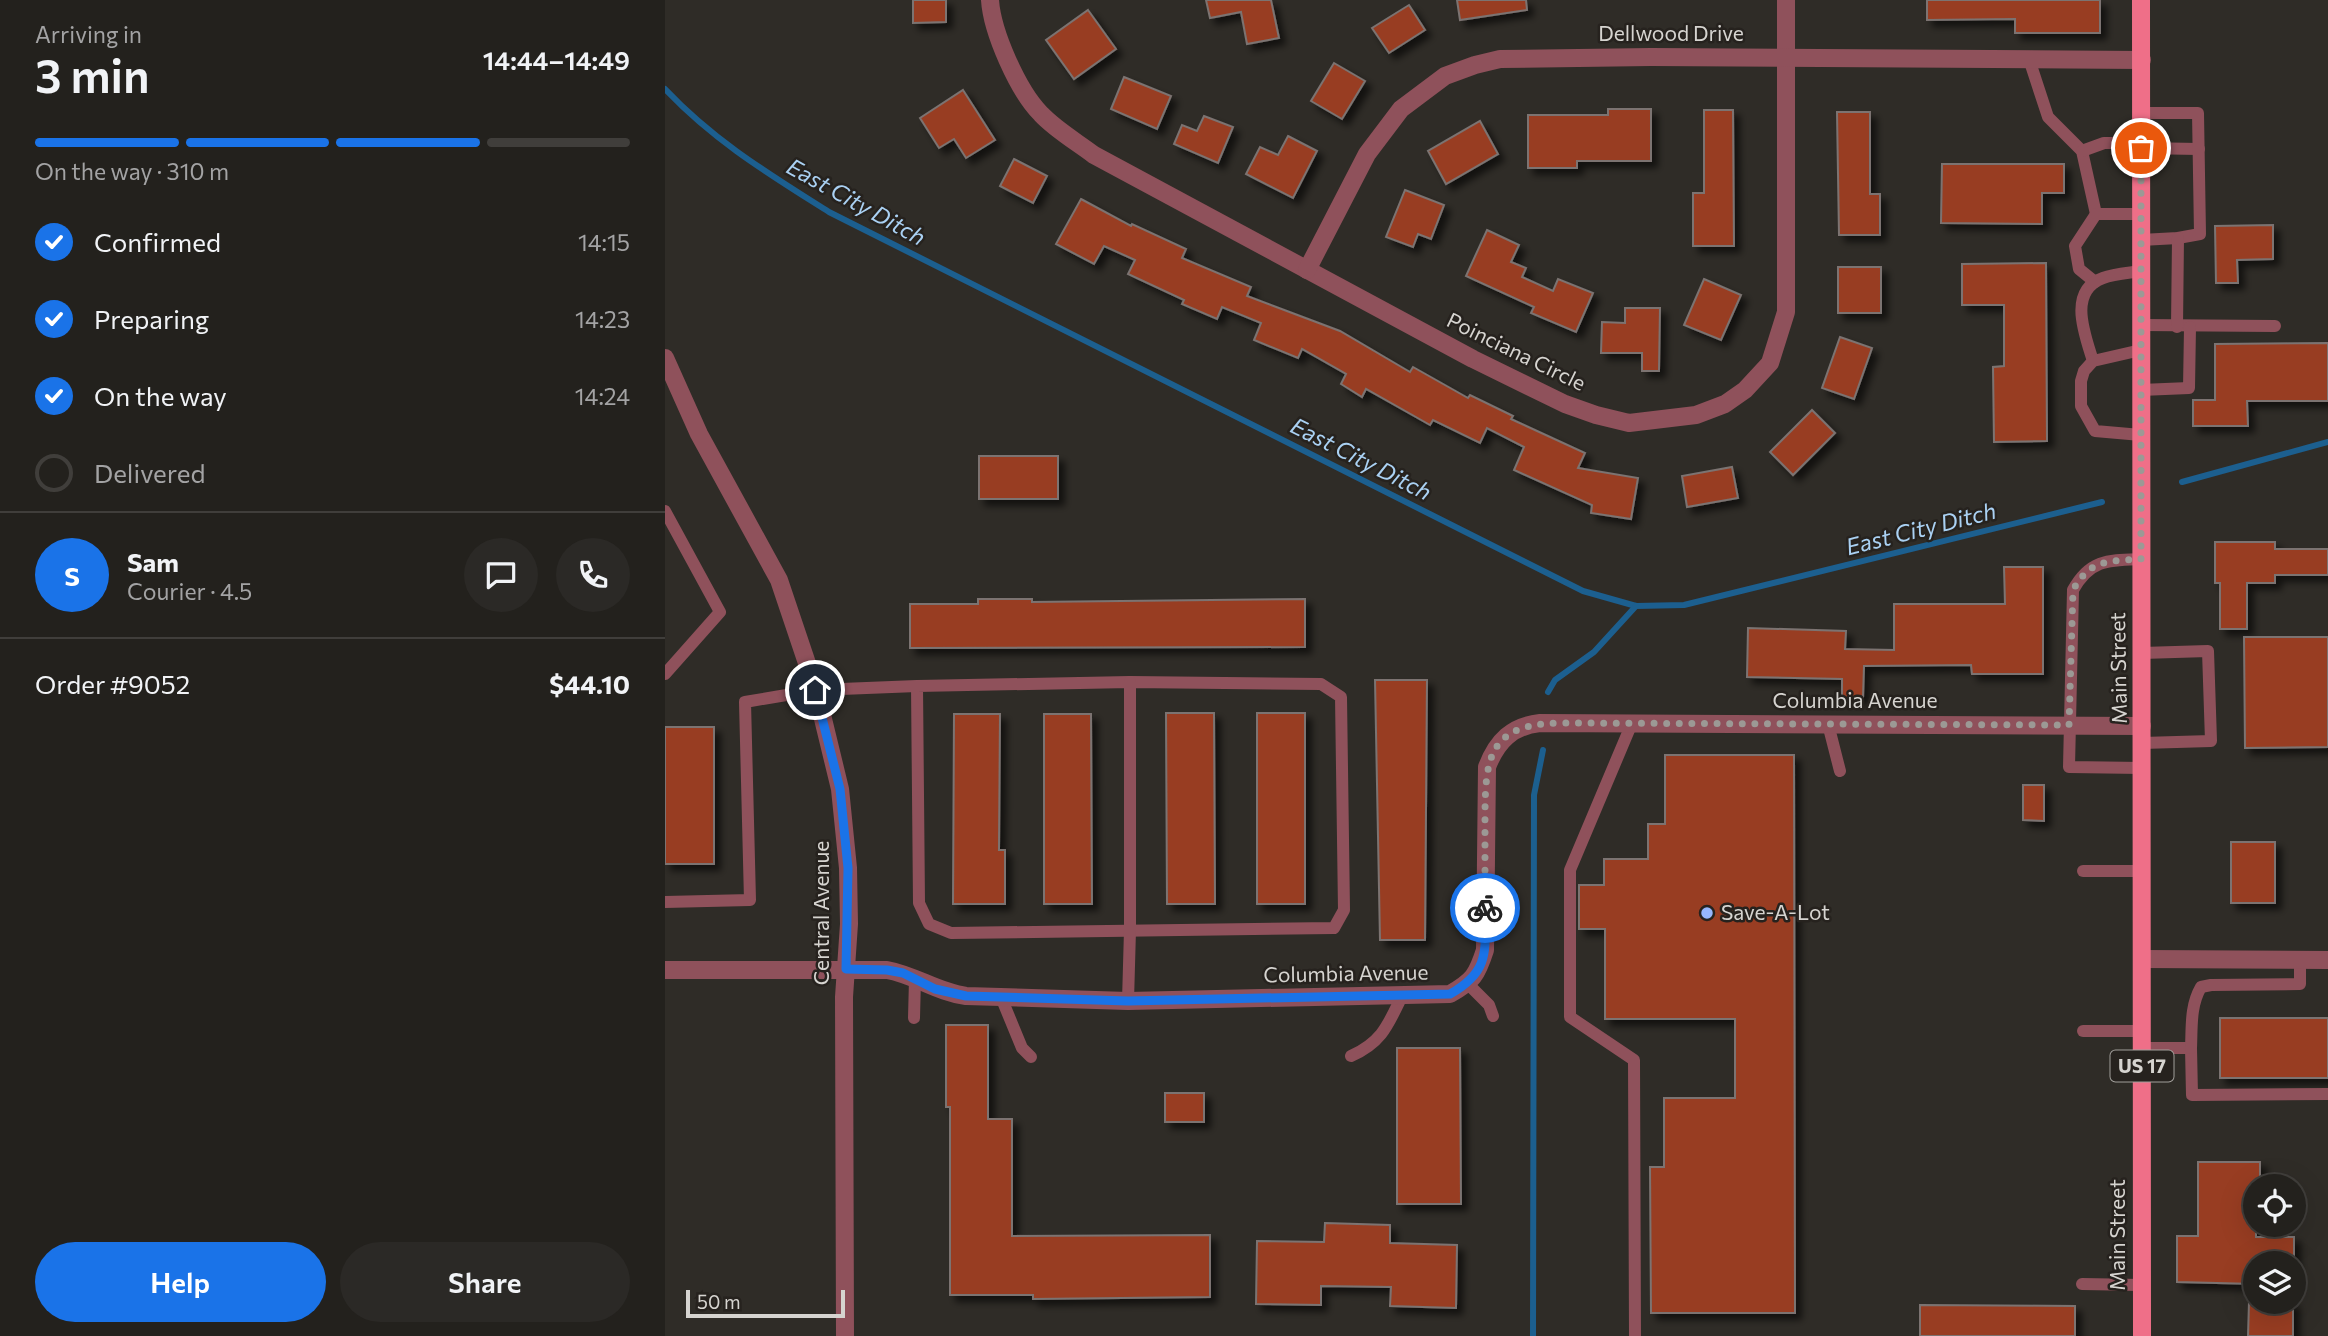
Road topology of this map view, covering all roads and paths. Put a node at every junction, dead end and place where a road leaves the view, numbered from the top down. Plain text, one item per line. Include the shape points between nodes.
1 (990, 0) edge
2 (1786, 0) edge
3 (2141, 0) edge
4 (1786, 57) junction
5 (2029, 59) junction
6 (2141, 60) junction
7 (2141, 113) junction
8 (2141, 145) junction
9 (2199, 149) junction
10 (2082, 150) junction
11 (2096, 214) junction
12 (2141, 214) junction
13 (2178, 239) junction
14 (2141, 240) junction
15 (1307, 270) junction
16 (2141, 271) junction
17 (2095, 282) junction
18 (2141, 325) junction
19 (2275, 326) dead end
20 (2183, 327) junction
21 (2141, 350) junction
22 (665, 359) edge
23 (2093, 361) junction
24 (2141, 390) junction
25 (2141, 435) junction
26 (666, 517) edge
27 (2141, 559) junction
28 (2141, 653) junction
29 (665, 674) edge
30 (1130, 682) junction
31 (917, 686) junction
32 (815, 690) junction
33 (1632, 723) junction
34 (1828, 724) junction
35 (2069, 725) junction
36 (2143, 734) junction
37 (2143, 768) junction
38 (1840, 771) dead end
39 (2083, 871) dead end
40 (2143, 871) junction
41 (665, 902) edge
42 (1130, 930) junction
43 (2143, 959) junction
44 (2215, 959) junction
45 (2300, 959) junction
46 (2328, 960) edge
47 (846, 969) junction
48 (665, 970) edge
49 (915, 979) junction
50 (1468, 984) junction
51 (2215, 985) junction
52 (1402, 996) junction
53 (1001, 997) junction
54 (1128, 1001) junction
55 (1493, 1016) dead end
56 (914, 1018) dead end
57 (2083, 1031) dead end
58 (2142, 1040) junction
59 (2192, 1048) junction
60 (1351, 1056) dead end
61 (1031, 1057) dead end
62 (2328, 1094) edge
63 (2082, 1284) dead end
64 (2141, 1285) junction
65 (845, 1336) edge
66 (1636, 1336) edge
67 (2142, 1336) edge

1 - 15 street, Poinciana Circle via 1009,66 1040,114 1094,155
2 - 4 street, Poinciana Circle
3 - 6 main road, Main Street / US 17
4 - 5 street, Dellwood Drive
4 - 15 street, Dellwood Drive via 1500,59 1445,76 1401,109 1367,154
4 - 15 street, Poinciana Circle via 1786,312 1770,363 1725,404 1660,421 1629,423 1596,415 1473,359
5 - 6 street, Dellwood Drive
5 - 10 lane via 2048,117
6 - 7 main road, Main Street / US 17
7 - 8 main road, Main Street / US 17
7 - 9 lane via 2198,113
8 - 9 lane
8 - 10 lane via 2104,143
8 - 12 main road, Main Street / US 17
9 - 13 lane via 2200,233
10 - 11 lane
11 - 12 lane
11 - 17 lane via 2075,246 2079,269
12 - 14 main road, Main Street / US 17
13 - 14 lane
13 - 20 lane
14 - 16 main road, Main Street / US 17
16 - 17 lane
16 - 18 main road, Main Street / US 17
17 - 23 lane via 2080,302
18 - 20 lane
18 - 21 main road, Main Street / US 17
19 - 20 lane
20 - 24 lane via 2189,388
21 - 23 lane
21 - 24 main road, Main Street / US 17
22 - 32 street, Central Avenue via 699,434 779,580
23 - 25 lane via 2081,381 2081,406 2095,431
24 - 25 main road, Main Street / US 17
25 - 27 main road, Main Street / US 17
26 - 29 lane via 720,612
27 - 28 main road, Main Street / US 17
27 - 35 lane via 2102,562 2090,568 2073,590
28 - 36 main road, Main Street / US 17
28 - 36 lane via 2208,651 2211,741
30 - 31 lane
30 - 42 lane
30 - 42 lane via 1321,684 1341,697 1344,911 1334,928
31 - 32 lane
31 - 42 lane via 919,903 929,924 951,933
32 - 41 lane via 745,702 750,900
32 - 47 street, Central Avenue via 840,789 848,868
33 - 34 street, Columbia Avenue
33 - 50 street, Columbia Avenue via 1527,724 1499,742 1492,753 1485,781 1485,950 1478,972
33 - 66 lane via 1570,870 1570,1017 1634,1060
34 - 35 street, Columbia Avenue
34 - 38 lane
35 - 36 street, Columbia Avenue
35 - 37 lane via 2069,767
36 - 37 main road, Main Street / US 17
37 - 40 main road, Main Street / US 17
39 - 40 lane
40 - 43 main road, Main Street / US 17
42 - 54 lane
43 - 44 street
43 - 58 main road, Main Street / US 17
44 - 45 street
44 - 51 lane
45 - 46 street
45 - 51 lane via 2300,984
47 - 48 street, Columbia Avenue
47 - 49 street, Columbia Avenue via 887,970
47 - 65 street, Central Avenue
49 - 53 street, Columbia Avenue via 948,994
49 - 56 lane
50 - 52 street, Columbia Avenue via 1450,994
50 - 55 lane via 1489,1005
51 - 59 lane via 2201,988 2196,996
52 - 54 street, Columbia Avenue
52 - 60 lane via 1382,1035
53 - 54 street, Columbia Avenue
53 - 61 lane via 1022,1048
57 - 58 lane
58 - 59 lane
58 - 64 main road, Main Street / US 17
59 - 62 lane via 2192,1095
63 - 64 lane
64 - 67 main road, Main Street / US 17

